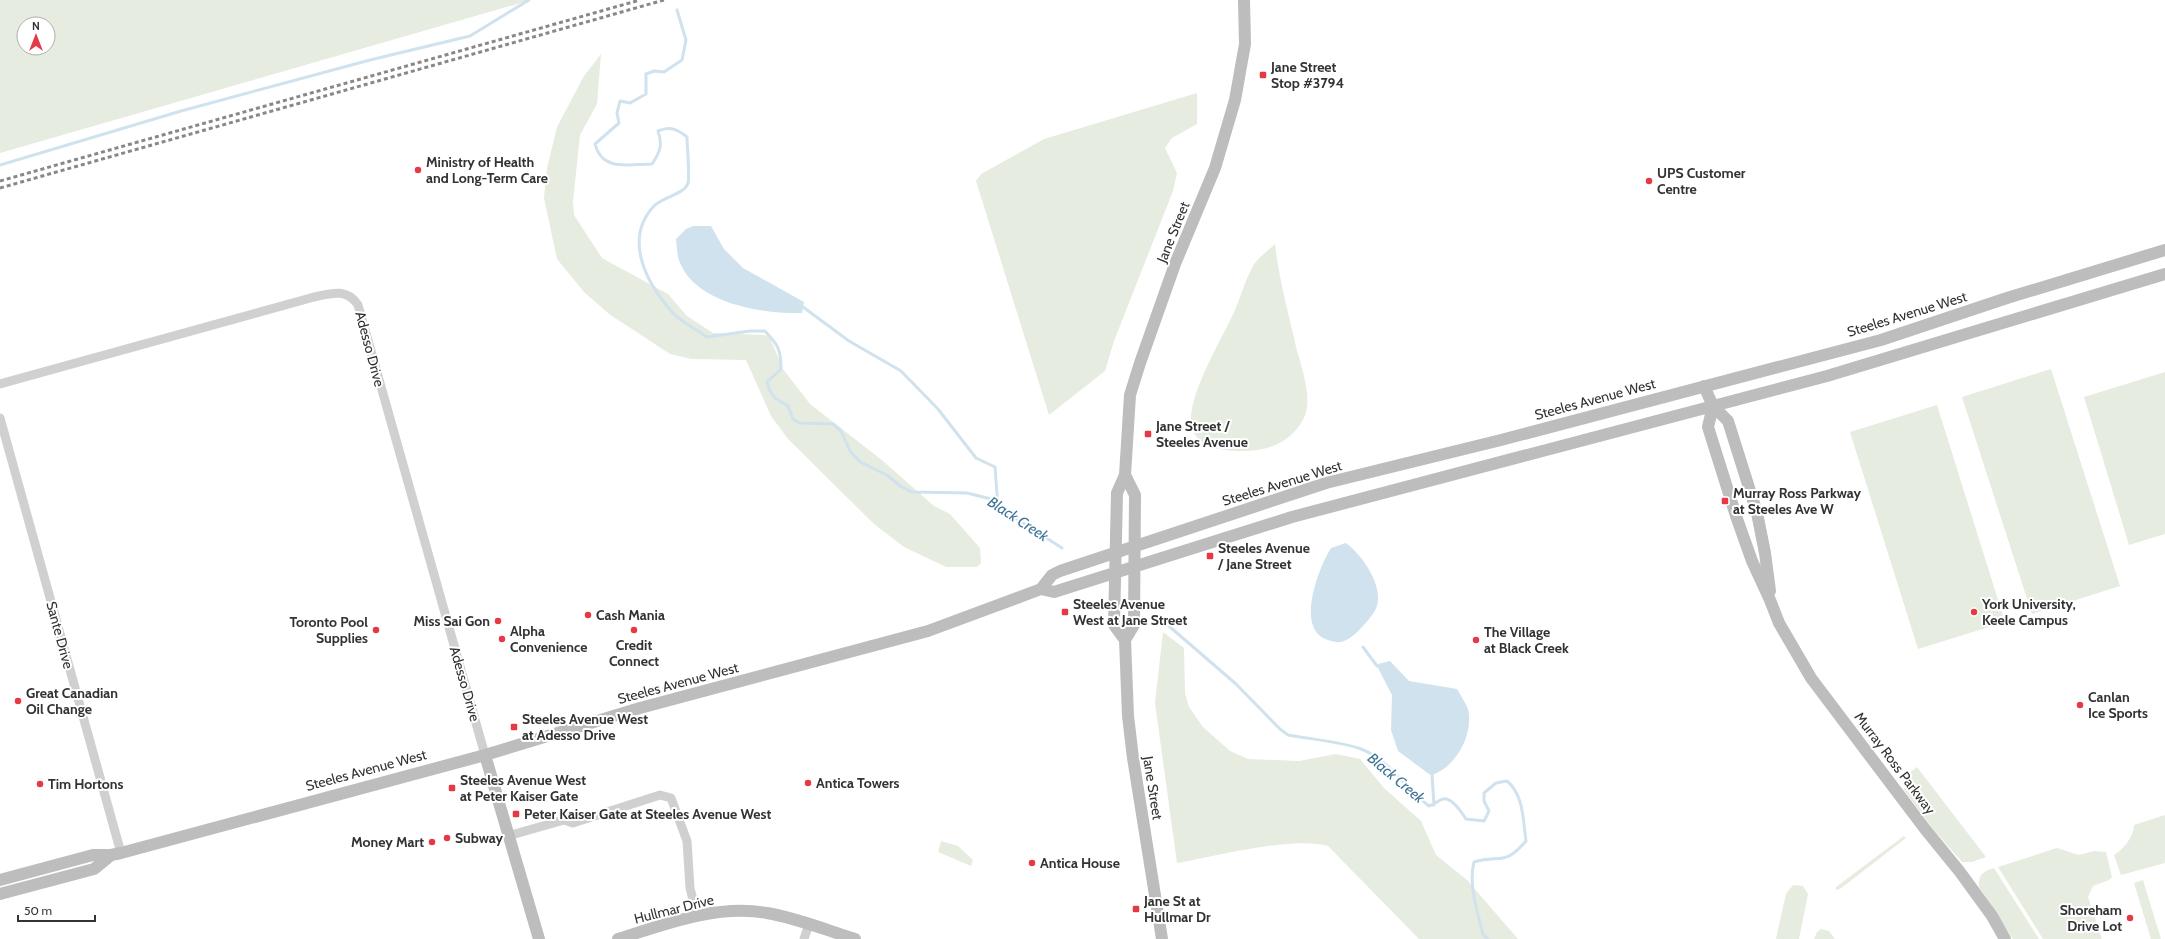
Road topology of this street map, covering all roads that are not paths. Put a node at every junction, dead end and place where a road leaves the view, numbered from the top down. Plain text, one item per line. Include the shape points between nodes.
1 (1244, 0) edge
2 (2165, 250) edge
3 (2165, 274) edge
4 (0, 384) edge
5 (1704, 386) junction
6 (1713, 406) junction
7 (0, 418) edge
8 (1501, 440) junction
9 (1507, 462) junction
10 (1125, 475) junction
11 (1135, 546) junction
12 (1115, 552) junction
13 (1134, 567) junction
14 (1115, 573) junction
15 (1041, 589) junction
16 (1770, 600) junction
17 (1125, 640) junction
18 (485, 754) junction
19 (508, 836) junction
20 (116, 854) junction
21 (0, 880) edge
22 (0, 894) edge
23 (697, 916) junction
24 (809, 924) junction
25 (539, 939) edge
26 (618, 939) edge
27 (804, 939) edge
28 (855, 939) edge
29 (1162, 939) edge
30 (2005, 939) edge

1 - 10 main road, Jane Street via 1245,44 1235,100 1215,168 1176,264 1130,395
2 - 5 main road, Steeles Avenue West via 1881,340
3 - 6 main road, Steeles Avenue West via 1827,376
4 - 18 street, Adesso Drive via 314,297 334,293 353,297 358,305
5 - 6 main road, Murray Ross Parkway
5 - 8 main road, Steeles Avenue West
6 - 9 main road, Steeles Avenue West
6 - 16 main road, Murray Ross Parkway via 1728,422 1757,513 1765,552
6 - 16 main road, Murray Ross Parkway via 1708,427 1752,561
7 - 20 street, Sante Drive
8 - 9 main road
8 - 11 main road, Steeles Avenue West via 1326,484
9 - 13 main road, Steeles Avenue West via 1292,517
10 - 11 main road, Jane Street via 1135,495
10 - 12 main road, Jane Street via 1117,493
11 - 12 main road, Steeles Avenue West
11 - 13 main road, Jane Street
12 - 14 main road, Jane Street
12 - 15 main road, Steeles Avenue West via 1060,571 1052,575
13 - 14 main road, Steeles Avenue West
13 - 17 main road, Jane Street via 1134,624
14 - 15 main road, Steeles Avenue West via 1054,592
14 - 17 main road, Jane Street via 1114,625
15 - 18 main road, Steeles Avenue West via 928,631 640,708
16 - 30 main road, Murray Ross Parkway via 1779,623 1811,678 1960,872 1992,916
17 - 29 main road, Jane Street via 1128,716 1133,758
18 - 19 main road
18 - 20 main road, Steeles Avenue West
19 - 23 street via 564,820 573,823 660,795 670,798 687,841 690,888
19 - 25 main road
20 - 21 main road, Steeles Avenue West via 93,855
20 - 22 main road, Steeles Avenue West via 94,869
23 - 24 main road, Hullmar Drive via 747,910
23 - 26 main road, Hullmar Drive
24 - 27 street
24 - 28 main road, Hullmar Drive

